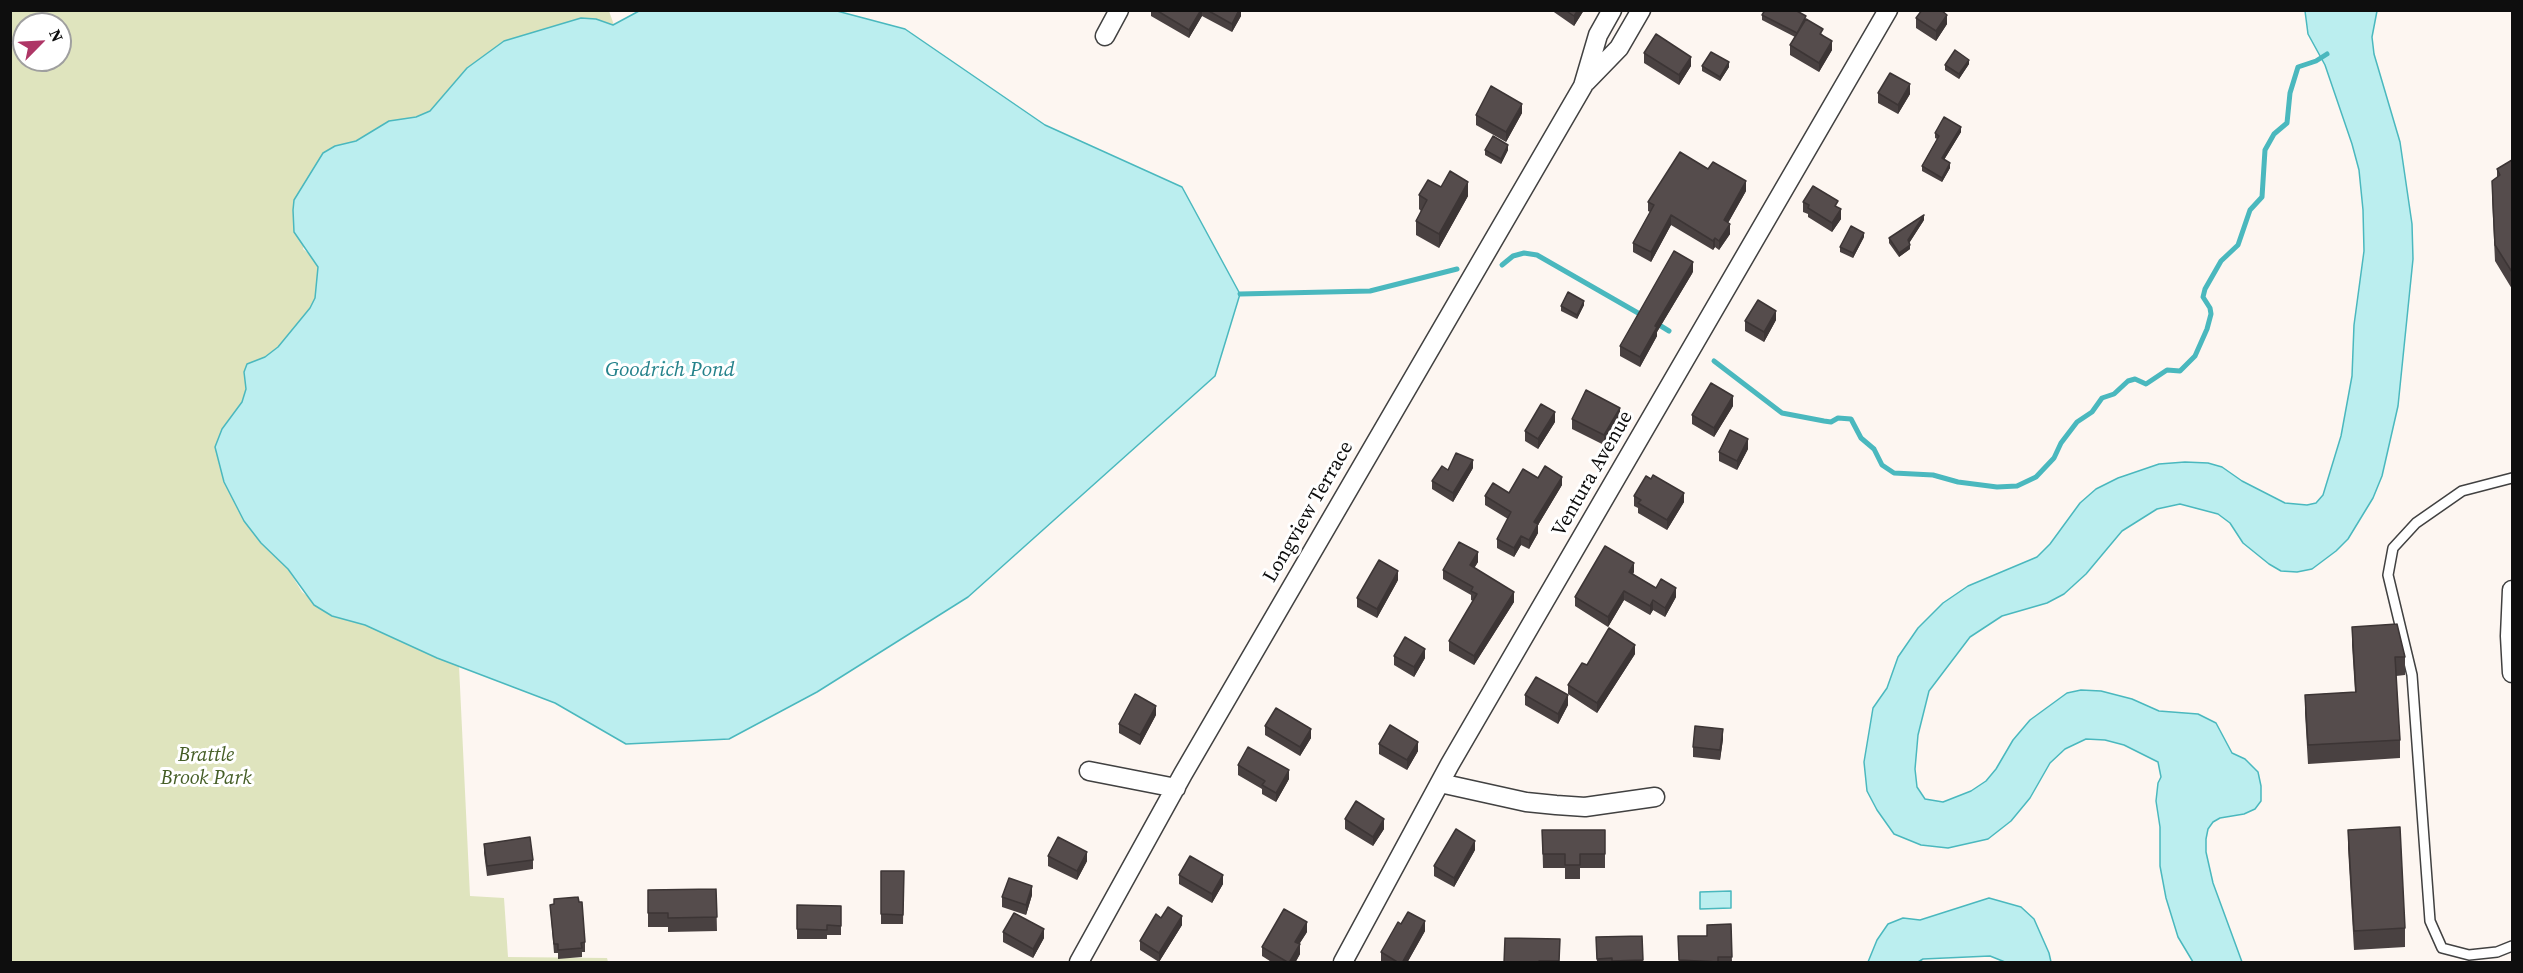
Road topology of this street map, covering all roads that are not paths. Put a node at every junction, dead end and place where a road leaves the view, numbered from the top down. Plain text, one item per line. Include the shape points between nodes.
1 (1119, 10) edge
2 (1612, 10) edge
3 (1641, 10) edge
4 (1888, 10) edge
5 (1105, 36) dead end
6 (1583, 86) junction
7 (2512, 478) edge
8 (2512, 590) edge
9 (2512, 673) edge
10 (1089, 771) dead end
11 (1440, 783) junction
12 (1176, 788) junction
13 (1655, 797) dead end
14 (2512, 946) edge
15 (1079, 963) edge
16 (1343, 963) edge

1 - 5 street
2 - 6 street, Longview Terrace via 1598,35
3 - 6 street, Longview Terrace via 1619,48
4 - 11 street, Ventura Avenue
6 - 12 street, Longview Terrace
7 - 14 lane via 2462,491 2416,523 2393,548 2388,575 2412,675 2430,921 2442,948 2469,955
8 - 9 street
10 - 12 street
11 - 13 street via 1556,806 1585,807
11 - 16 street, Ventura Avenue
12 - 15 street, Longview Terrace

